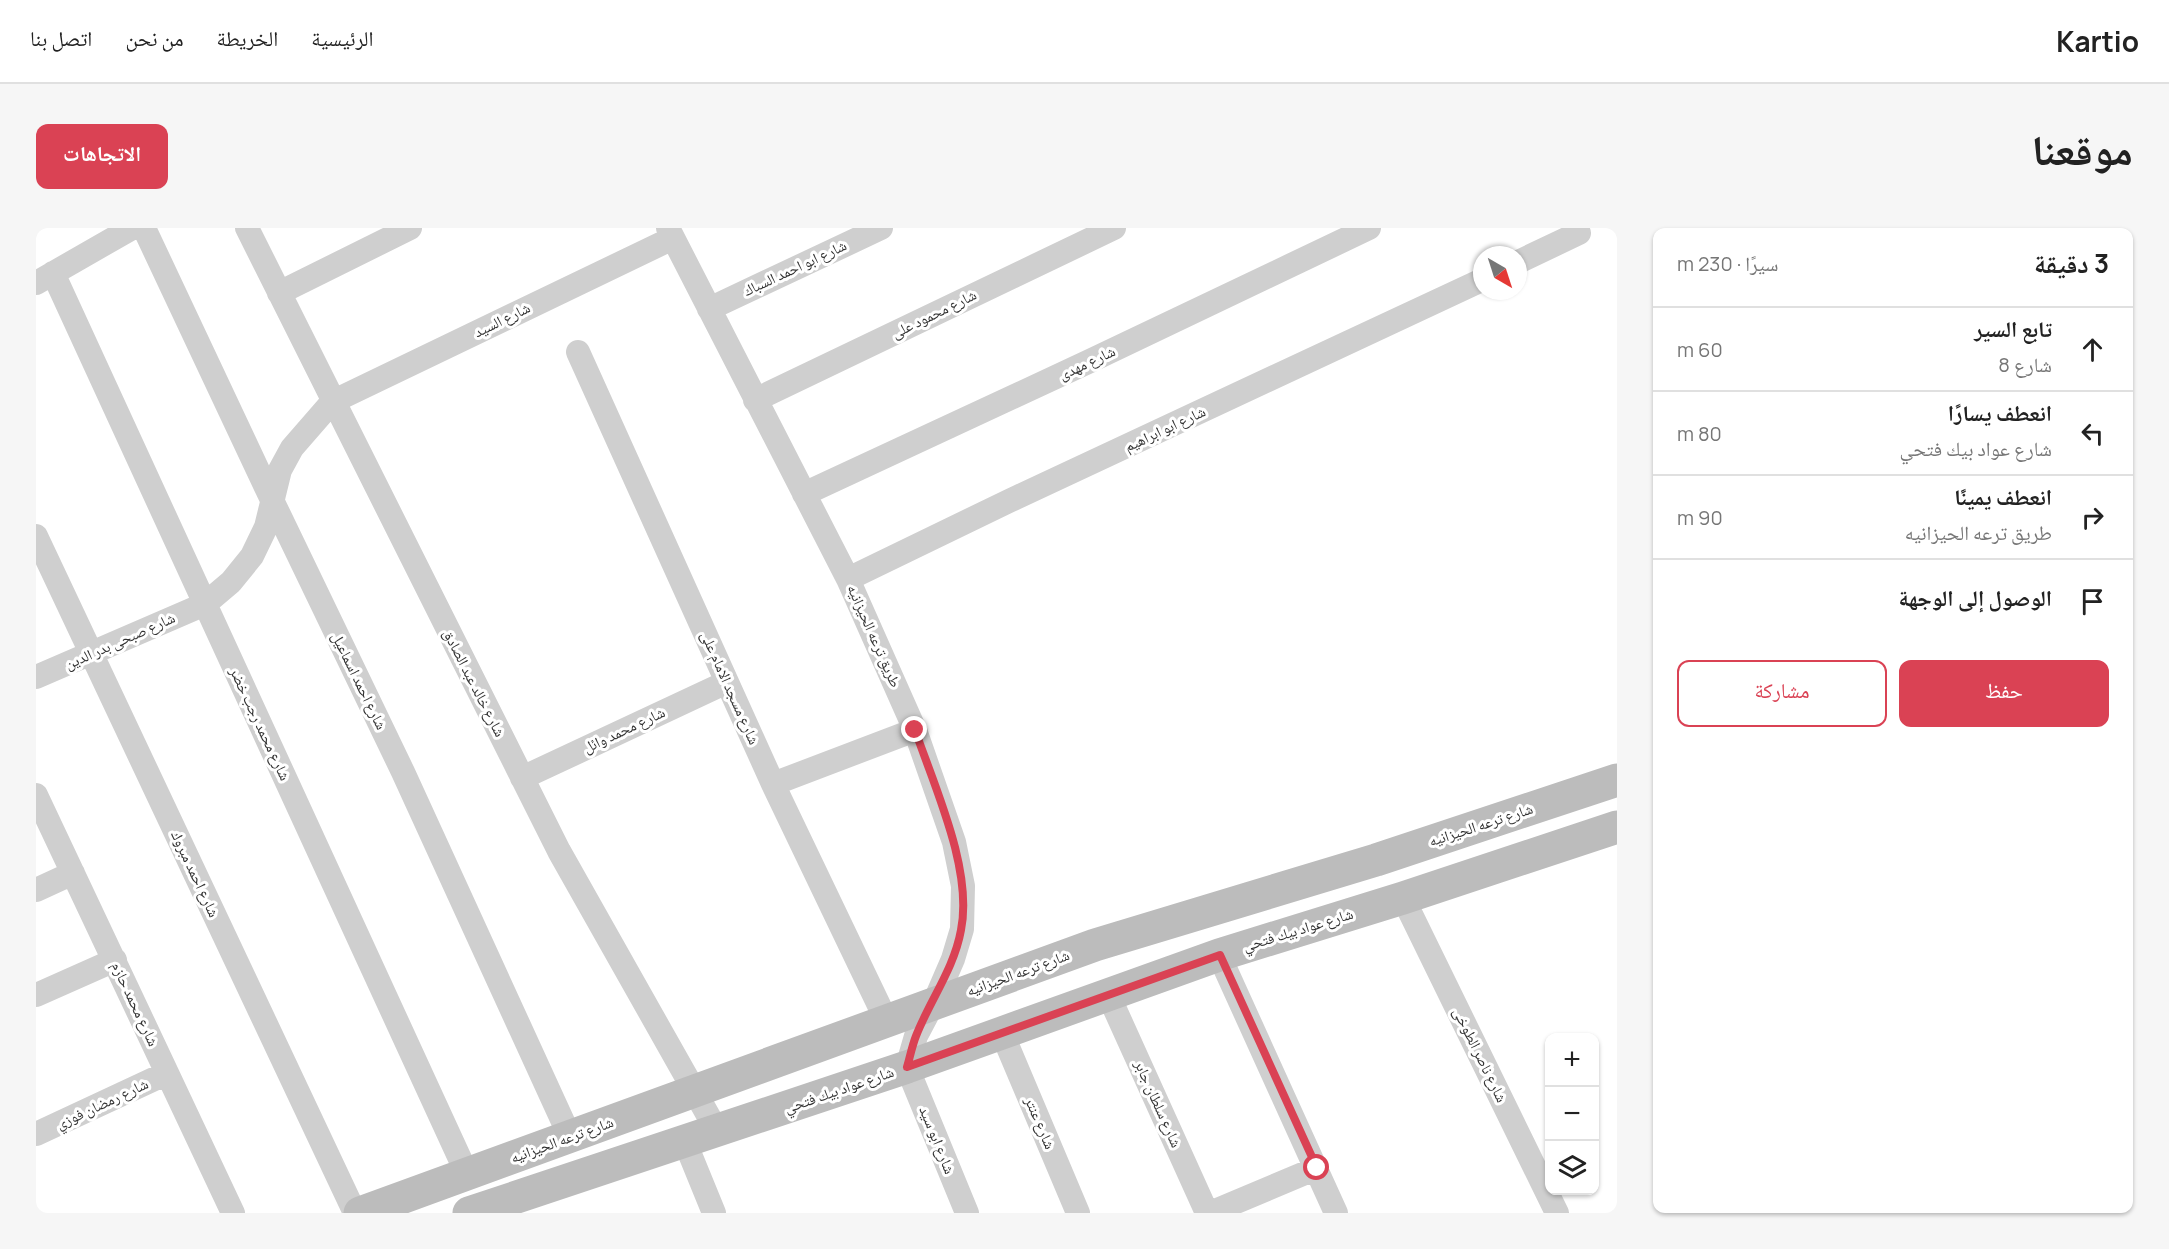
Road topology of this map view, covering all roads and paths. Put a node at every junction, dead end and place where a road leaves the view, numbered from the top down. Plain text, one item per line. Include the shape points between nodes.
1 (132, 228) edge
2 (144, 228) edge
3 (247, 228) edge
4 (410, 228) edge
5 (881, 228) edge
6 (1114, 228) edge
7 (1369, 228) edge
8 (670, 233) edge
9 (1579, 233) dead end
10 (1527, 258) edge
11 (44, 278) edge
12 (1473, 284) edge
13 (279, 293) junction
14 (709, 309) junction
15 (578, 351) dead end
16 (755, 399) junction
17 (332, 402) junction
18 (804, 495) junction
19 (272, 500) junction
20 (36, 536) edge
21 (848, 579) junction
22 (205, 604) junction
23 (91, 654) junction
24 (36, 677) edge
25 (727, 682) junction
26 (915, 730) junction
27 (522, 777) junction
28 (1617, 780) edge
29 (773, 784) junction
30 (36, 795) edge
31 (1617, 827) edge
32 (73, 873) junction
33 (36, 890) edge
34 (1403, 898) junction
35 (1220, 955) junction
36 (115, 960) junction
37 (1108, 994) junction
38 (36, 995) edge
39 (931, 1006) junction
40 (887, 1022) junction
41 (1002, 1033) junction
42 (907, 1067) junction
43 (167, 1073) junction
44 (694, 1091) junction
45 (717, 1131) junction
46 (36, 1134) edge
47 (570, 1137) junction
48 (685, 1142) junction
49 (1317, 1168) junction
50 (467, 1174) junction
51 (233, 1213) edge
52 (355, 1213) edge
53 (360, 1213) edge
54 (469, 1213) edge
55 (714, 1213) edge
56 (967, 1213) edge
57 (1078, 1213) edge
58 (1208, 1213) edge
59 (1336, 1213) edge
60 (1557, 1213) edge

1 - 11 street
2 - 19 street, شارع احمد اسماعيل
3 - 13 street, شارع خالد عبد الصادق
4 - 13 street
5 - 14 street, شارع ابو احمد السباك
6 - 16 street, شارع محمود على
7 - 18 street, شارع مهدى
8 - 14 street, طريق ترعه الحيزانيه
8 - 17 street, شارع السيد
9 - 10 street
11 - 22 street, شارع محمد رجب خضر
12 - 21 street, شارع ابو ابراهيم
13 - 17 street, شارع خالد عبد الصادق
14 - 16 street, طريق ترعه الحيزانيه
15 - 25 street, شارع مسجد الامام على
16 - 18 street, طريق ترعه الحيزانيه
17 - 19 street, شارع صبحى بدر الدين via 292,448 280,470
17 - 27 street, شارع خالد عبد الصادق
18 - 21 street, طريق ترعه الحيزانيه
19 - 22 street, شارع صبحى بدر الدين via 266,526 252,556 231,582
19 - 47 street, شارع احمد اسماعيل via 403,772
20 - 23 street, شارع احمد مبروك
21 - 26 street, طريق ترعه الحيزانيه
22 - 23 street, شارع صبحى بدر الدين
22 - 50 street, شارع محمد رجب خضر
23 - 24 street, شارع صبحى بدر الدين
23 - 52 street, شارع احمد مبروك
25 - 27 street, شارع محمد وائل
25 - 29 street, شارع مسجد الامام على
26 - 29 street
26 - 39 street, طريق ترعه الحيزانيه via 954,842 963,886 962,929
27 - 44 street, شارع خالد عبد الصادق via 559,851
28 - 39 street, شارع ترعه الحيزانيه via 1376,860 1095,945
29 - 40 street, شارع مسجد الامام على
30 - 32 street, شارع محمد حازم
31 - 34 street, شارع عواد بيك فتحي
32 - 33 street
32 - 36 street, شارع محمد حازم
34 - 35 street, شارع عواد بيك فتحي
34 - 60 street, شارع ناصر الطوخى
35 - 37 street, شارع عواد بيك فتحي
35 - 49 street
36 - 38 street
36 - 43 street, شارع محمد حازم
37 - 41 street, شارع عواد بيك فتحي
37 - 58 street, شارع سلطان جابر
39 - 40 street, شارع ترعه الحيزانيه
39 - 42 street, طريق ترعه الحيزانيه
40 - 44 street, شارع ترعه الحيزانيه
41 - 42 street, شارع عواد بيك فتحي
41 - 57 street, شارع عنتر
42 - 45 street, شارع عواد بيك فتحي
42 - 56 street, شارع ابو سيد
43 - 46 street, شارع رمضان فوزي
43 - 51 street, شارع محمد حازم
44 - 45 street, شارع خالد عبد الصادق
44 - 47 street, شارع ترعه الحيزانيه
45 - 48 street, شارع عواد بيك فتحي
47 - 50 street, شارع ترعه الحيزانيه
48 - 54 street, شارع عواد بيك فتحي
48 - 55 street
49 - 58 street
49 - 59 street
50 - 53 street, شارع ترعه الحيزانيه

